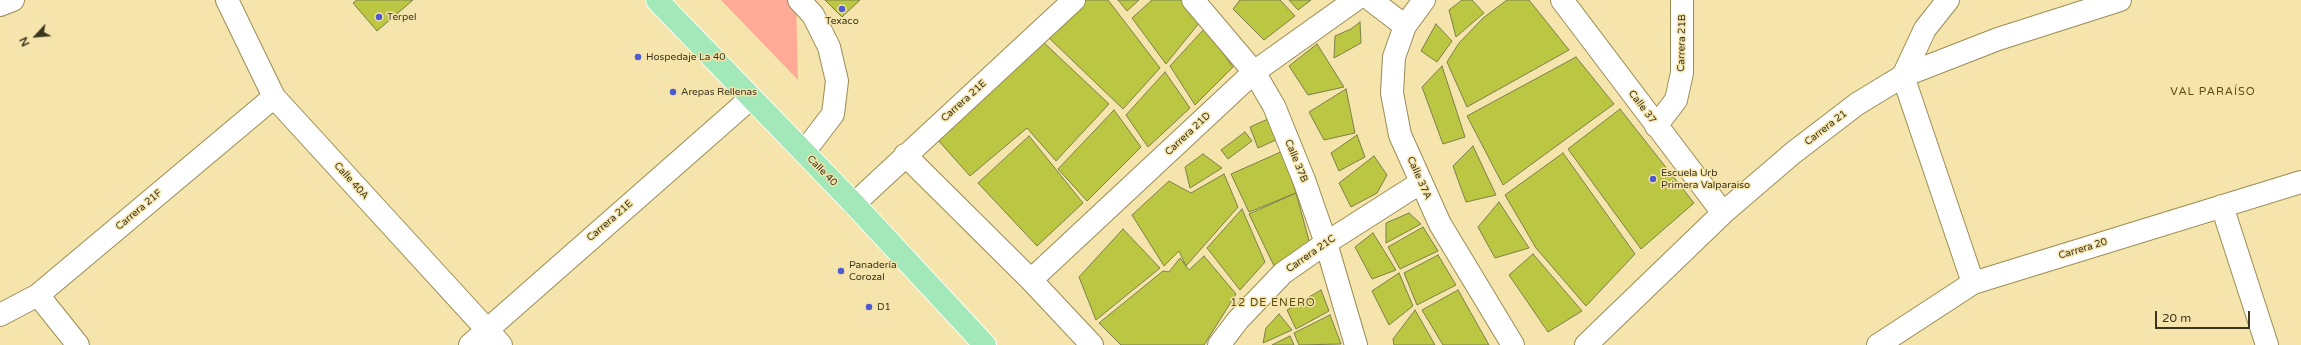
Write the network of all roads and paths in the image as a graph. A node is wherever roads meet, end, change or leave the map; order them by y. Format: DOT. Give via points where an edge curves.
graph roads {
  1 [pos="13,0"];
  2 [pos="227,0"];
  3 [pos="657,0"];
  4 [pos="799,0"];
  5 [pos="1074,0"];
  6 [pos="1193,0"];
  7 [pos="1355,0"];
  8 [pos="1371,0"];
  9 [pos="1424,0"];
  10 [pos="1562,0"];
  11 [pos="1682,0"];
  12 [pos="1948,0"];
  13 [pos="2120,0"];
  14 [pos="0,5"];
  15 [pos="1405,26"];
  16 [pos="1254,72"];
  17 [pos="1903,76"];
  18 [pos="274,97"];
  19 [pos="751,98"];
  20 [pos="1656,126"];
  21 [pos="804,152"];
  22 [pos="905,155"];
  23 [pos="2301,182"];
  24 [pos="1420,183"];
  25 [pos="854,204"];
  26 [pos="2222,206"];
  27 [pos="1723,213"];
  28 [pos="1326,243"];
  29 [pos="1031,280"];
  30 [pos="1973,283"];
  31 [pos="38,295"];
  32 [pos="0,315"];
  33 [pos="486,330"];
  34 [pos="78,345"];
  35 [pos="470,345"];
  36 [pos="501,345"];
  37 [pos="985,345"];
  38 [pos="1092,345"];
  39 [pos="1219,345"];
  40 [pos="1356,345"];
  41 [pos="1513,345"];
  42 [pos="1586,345"];
  43 [pos="1878,345"];
  44 [pos="2267,345"];
  1 -- 14 [label="street"];
  2 -- 18 [label="street, Calle 40A"];
  3 -- 19 [label="highway, Calle 40"];
  4 -- 21 [label="street" via="813,15 829,47 837,81 833,114"];
  5 -- 22 [label="street, Carrera 21E"];
  6 -- 16 [label="street, Calle 37B"];
  7 -- 16 [label="street, Carrera 21D"];
  8 -- 15 [label="street"];
  9 -- 15 [label="street, Calle 37A"];
  10 -- 20 [label="street, Calle 37"];
  11 -- 20 [label="street, Carrera 21B" via="1682,73 1676,100"];
  12 -- 17 [label="street" via="1925,29"];
  13 -- 17 [label="street, Carrera 21" via="1998,38"];
  15 -- 24 [label="street, Calle 37A" via="1394,57 1392,93 1400,135"];
  16 -- 28 [label="street, Calle 37B" via="1274,106"];
  16 -- 29 [label="street, Carrera 21D"];
  17 -- 27 [label="street, Carrera 21" via="1851,108"];
  17 -- 30 [label="street"];
  18 -- 31 [label="street, Carrera 21F"];
  18 -- 33 [label="street, Calle 40A"];
  19 -- 21 [label="highway, Calle 40"];
  19 -- 33 [label="street, Carrera 21E"];
  20 -- 27 [label="street, Calle 37"];
  21 -- 25 [label="highway, Calle 40"];
  22 -- 25 [label="street, Carrera 21E"];
  22 -- 29 [label="street"];
  23 -- 26 [label="street, Carrera 20"];
  24 -- 28 [label="street, Carrera 21C"];
  24 -- 41 [label="street, Calle 37A" via="1440,224"];
  25 -- 37 [label="highway, Calle 40"];
  26 -- 30 [label="street, Carrera 20"];
  26 -- 44 [label="street"];
  27 -- 42 [label="street, Carrera 21"];
  28 -- 39 [label="street, Carrera 21C" via="1283,273 1238,320"];
  28 -- 40 [label="street, Calle 37B"];
  29 -- 38 [label="street"];
  30 -- 43 [label="street, Carrera 20"];
  31 -- 32 [label="street, Carrera 21F"];
  31 -- 34 [label="street"];
  33 -- 35 [label="street, Carrera 21E"];
  33 -- 36 [label="street, Calle 40A"];
}
